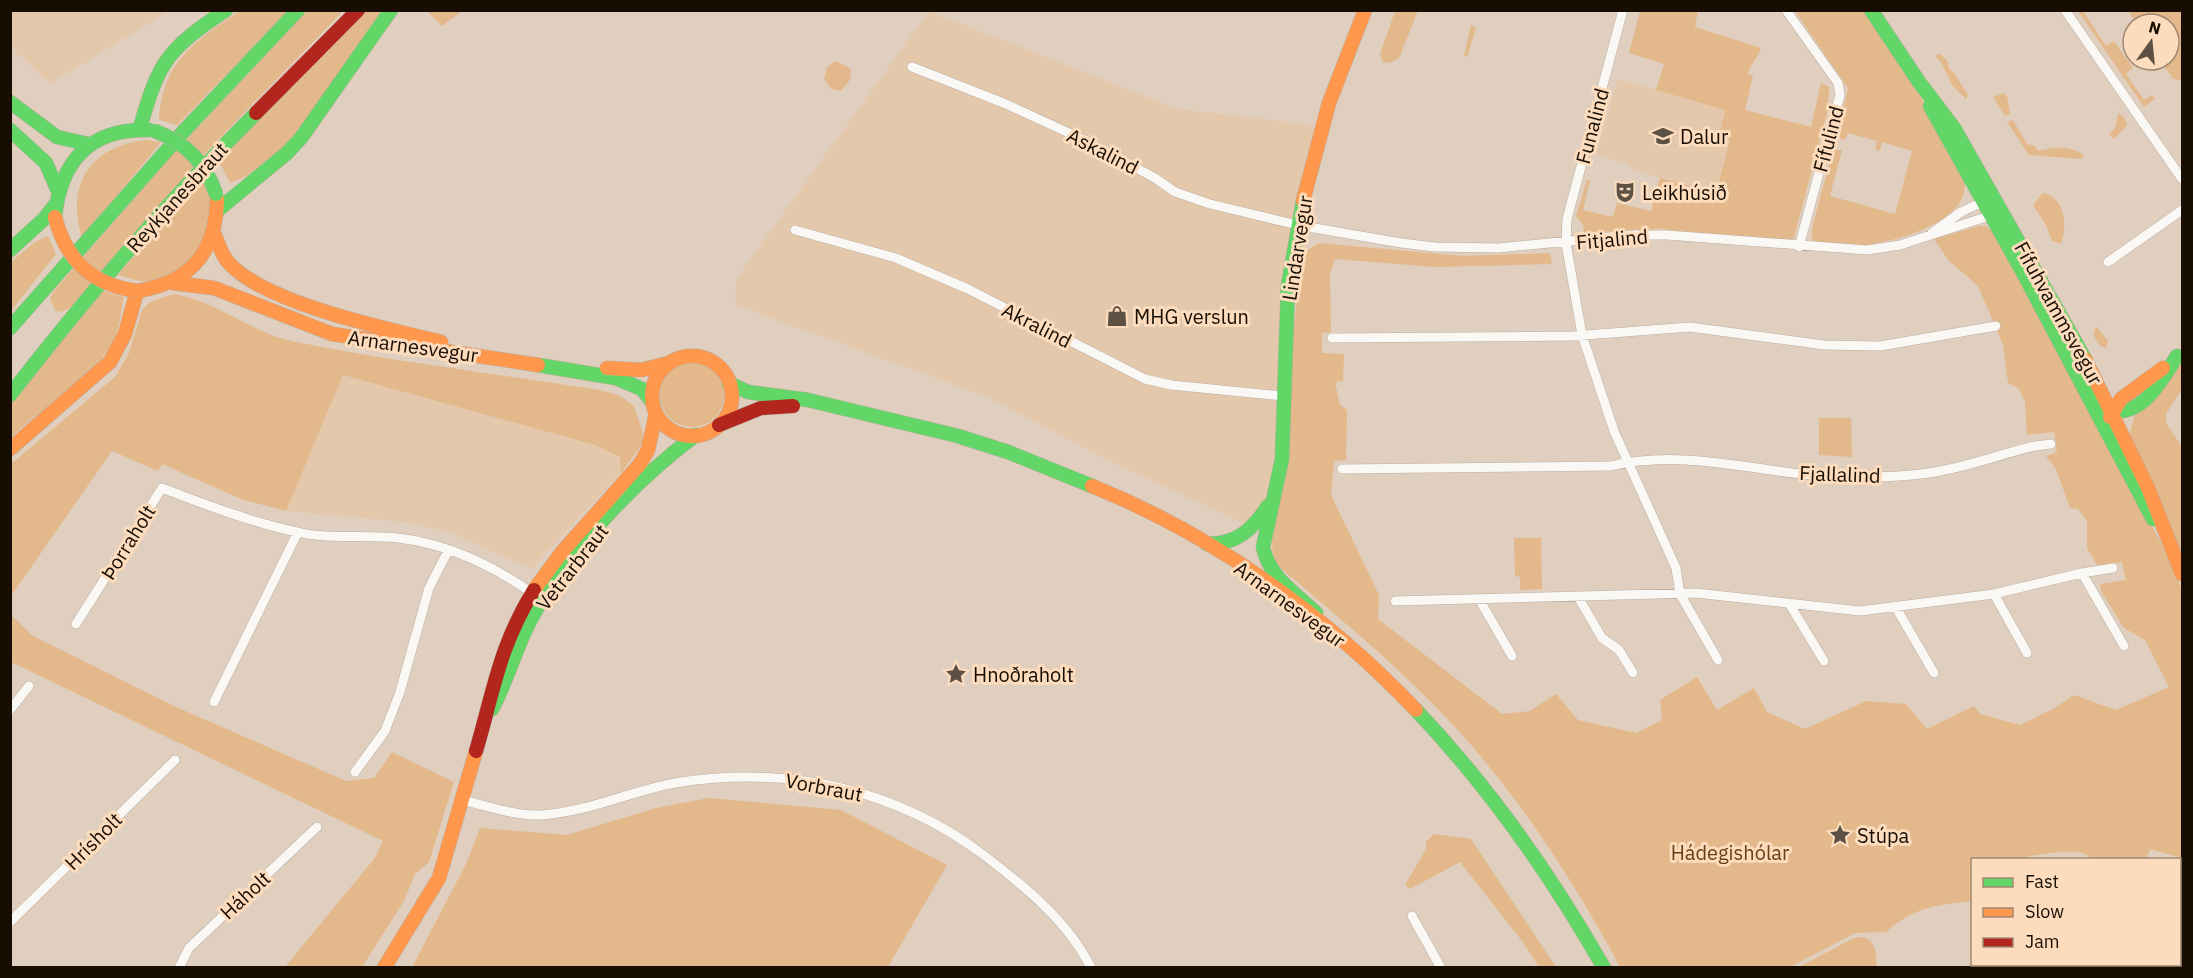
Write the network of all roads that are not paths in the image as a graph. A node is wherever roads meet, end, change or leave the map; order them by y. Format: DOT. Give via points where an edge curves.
graph roads {
  1 [pos="226,10"];
  2 [pos="298,10"];
  3 [pos="358,10"];
  4 [pos="391,10"];
  5 [pos="1365,10"];
  6 [pos="1623,10"];
  7 [pos="1786,10"];
  8 [pos="1871,10"];
  9 [pos="2065,10"];
  10 [pos="912,67"];
  11 [pos="10,102"];
  12 [pos="140,128"];
  13 [pos="10,130"];
  14 [pos="88,144"];
  15 [pos="2182,179"];
  16 [pos="1988,200"];
  17 [pos="56,204"];
  18 [pos="218,210"];
  19 [pos="2182,210"];
  20 [pos="1996,214"];
  21 [pos="1297,225"];
  22 [pos="795,230"];
  23 [pos="214,233"];
  24 [pos="1926,237"];
  25 [pos="1566,243"];
  26 [pos="1798,247"];
  27 [pos="10,250"];
  28 [pos="2108,262"];
  29 [pos="172,283"];
  30 [pos="137,291"];
  31 [pos="1996,326"];
  32 [pos="10,328"];
  33 [pos="1582,335"];
  34 [pos="1332,338"];
  35 [pos="2060,343"];
  36 [pos="2180,353"];
  37 [pos="669,363"];
  38 [pos="729,382"];
  39 [pos="10,395"];
  40 [pos="1283,396"];
  41 [pos="823,405"];
  42 [pos="654,408"];
  43 [pos="2112,412"];
  44 [pos="717,426"];
  45 [pos="696,435"];
  46 [pos="2108,437"];
  47 [pos="2051,444"];
  48 [pos="10,448"];
  49 [pos="1627,462"];
  50 [pos="1342,469"];
  51 [pos="1090,485"];
  52 [pos="1275,494"];
  53 [pos="298,532"];
  54 [pos="1207,544"];
  55 [pos="448,551"];
  56 [pos="2175,556"];
  57 [pos="2113,568"];
  58 [pos="2082,573"];
  59 [pos="2182,574"];
  60 [pos="530,592"];
  61 [pos="1680,594"];
  62 [pos="1994,594"];
  63 [pos="1578,597"];
  64 [pos="1479,599"];
  65 [pos="543,600"];
  66 [pos="1395,601"];
  67 [pos="1790,605"];
  68 [pos="1895,606"];
  69 [pos="76,624"];
  70 [pos="1346,645"];
  71 [pos="2124,646"];
  72 [pos="2027,653"];
  73 [pos="1512,656"];
  74 [pos="1718,660"];
  75 [pos="1824,661"];
  76 [pos="1633,673"];
  77 [pos="1934,673"];
  78 [pos="29,686"];
  79 [pos="214,702"];
  80 [pos="10,710"];
  81 [pos="484,724"];
  82 [pos="175,760"];
  83 [pos="1461,761"];
  84 [pos="355,772"];
  85 [pos="462,800"];
  86 [pos="317,827"];
  87 [pos="1412,916"];
  88 [pos="10,922"];
  89 [pos="178,968"];
  90 [pos="384,968"];
  91 [pos="1091,968"];
  92 [pos="1441,968"];
  93 [pos="1604,968"];
  1 -- 12 [label="main road" via="182,40 165,57 151,87"];
  2 -- 32 [label="main road, Reykjanesbraut" via="183,132"];
  3 -- 39 [label="main road, Reykjanesbraut" via="211,158 93,289"];
  4 -- 18 [label="main road" via="301,138"];
  5 -- 21 [label="main road, Lindarvegur" via="1329,103"];
  6 -- 25 [label="street, Funalind" via="1567,219"];
  7 -- 26 [label="street, Fífulind" via="1838,83 1840,94"];
  8 -- 16 [label="main road, Fífuhvammsvegur" via="1919,82 1947,141"];
  9 -- 15 [label="street"];
  10 -- 21 [label="street, Askalind" via="1082,139 1175,192"];
  11 -- 14 [label="main road" via="57,137"];
  12 -- 14 [label="main road, Arnarnesvegur" via="122,130"];
  12 -- 18 [label="main road, Arnarnesvegur, bridge" via="170,136 195,153 205,166"];
  13 -- 17 [label="main road, Arnarnesvegur" via="50,164 55,175"];
  14 -- 17 [label="main road, Arnarnesvegur" via="73,159"];
  16 -- 20 [label="main road, Fífuhvammsvegur"];
  16 -- 24 [label="street, Fitjalind" via="1961,212"];
  17 -- 27 [label="main road"];
  17 -- 30 [label="main road, Arnarnesvegur, bridge" via="61,240 82,270 113,288"];
  18 -- 23 [label="main road, Arnarnesvegur"];
  19 -- 28 [label="street"];
  20 -- 24 [label="street, Fitjalind"];
  20 -- 35 [label="main road, Fífuhvammsvegur"];
  20 -- 43 [label="main road, Fífuhvammsvegur"];
  21 -- 25 [label="street, Fitjalind" via="1435,247"];
  21 -- 40 [label="main road, Lindarvegur" via="1288,286"];
  22 -- 40 [label="street, Akralind" via="871,250 947,280 1145,379"];
  23 -- 29 [label="main road, Arnarnesvegur" via="199,262"];
  23 -- 37 [label="main road, Arnarnesvegur" via="226,260 245,277 335,316 510,355 626,370"];
  24 -- 26 [label="street, Fitjalind" via="1884,249"];
  25 -- 26 [label="street, Fitjalind" via="1667,235"];
  25 -- 33 [label="street"];
  29 -- 30 [label="main road, Arnarnesvegur"];
  29 -- 42 [label="main road, Arnarnesvegur" via="189,282 220,289 329,333 616,378 642,389"];
  30 -- 48 [label="main road" via="124,334 110,362"];
  31 -- 33 [label="street" via="1880,346 1824,345 1690,327"];
  33 -- 34 [label="street"];
  33 -- 49 [label="street"];
  35 -- 43 [label="main road" via="2073,358 2095,399"];
  35 -- 46 [label="main road, Fífuhvammsvegur"];
  36 -- 43 [label="main road" via="2121,399"];
  37 -- 38 [label="main road" via="682,357 703,357 721,369"];
  37 -- 42 [label="main road" via="655,381"];
  38 -- 41 [label="main road, Arnarnesvegur" via="750,394 806,399"];
  38 -- 44 [label="main road" via="730,406"];
  40 -- 52 [label="main road, Lindarvegur" via="1282,459"];
  41 -- 44 [label="main road, Arnarnesvegur" via="761,408"];
  41 -- 51 [label="main road, Arnarnesvegur" via="927,426"];
  42 -- 45 [label="main road" via="664,424 675,432"];
  42 -- 60 [label="main road, Vetrarbraut" via="648,450 640,464 570,540"];
  43 -- 46 [label="main road"];
  43 -- 56 [label="main road, Fífuhvammsvegur"];
  44 -- 45 [label="main road"];
  45 -- 65 [label="main road, Vetrarbraut" via="637,487"];
  46 -- 56 [label="main road, Fífuhvammsvegur"];
  47 -- 49 [label="street, Fjallalind" via="1930,472 1867,477 1670,458"];
  49 -- 50 [label="street, Fjallalind" via="1611,466"];
  49 -- 61 [label="street" via="1676,568"];
  51 -- 54 [label="main road, Arnarnesvegur" via="1146,508"];
  51 -- 83 [label="main road, Arnarnesvegur" via="1198,549 1286,608 1342,652"];
  52 -- 54 [label="main road, Lindarvegur" via="1249,532 1224,544"];
  52 -- 70 [label="main road, Lindarvegur" via="1263,555 1268,565"];
  53 -- 55 [label="street, Þorraholt" via="397,538"];
  53 -- 69 [label="street, Þorraholt" via="162,489"];
  53 -- 79 [label="street"];
  54 -- 70 [label="main road, Arnarnesvegur"];
  55 -- 60 [label="street, Þorraholt" via="509,576"];
  55 -- 84 [label="street" via="429,588 385,731"];
  56 -- 59 [label="main road, Fífuhvammsvegur"];
  57 -- 58 [label="street"];
  58 -- 62 [label="street"];
  58 -- 71 [label="street"];
  60 -- 65 [label="street, Þorraholt"];
  60 -- 81 [label="main road, Vetrarbraut" via="502,652"];
  61 -- 63 [label="street"];
  61 -- 67 [label="street" via="1717,594"];
  61 -- 74 [label="street"];
  62 -- 68 [label="street"];
  62 -- 72 [label="street"];
  63 -- 64 [label="street"];
  63 -- 76 [label="street" via="1602,638 1619,650"];
  64 -- 66 [label="street"];
  64 -- 73 [label="street"];
  65 -- 81 [label="main road, Vetrarbraut"];
  67 -- 68 [label="street" via="1860,611"];
  67 -- 75 [label="street"];
  68 -- 77 [label="street"];
  70 -- 83 [label="main road, Arnarnesvegur" via="1405,697"];
  78 -- 80 [label="street"];
  81 -- 85 [label="main road, Vetrarbraut"];
  82 -- 88 [label="street, Hrísholt"];
  83 -- 93 [label="main road, Arnarnesvegur" via="1490,792 1549,874"];
  85 -- 90 [label="main road, Vetrarbraut" via="439,878"];
  85 -- 91 [label="street, Vorbraut" via="514,813 542,815 675,783 766,777 832,785 878,798 953,832 1018,882 1060,923"];
  86 -- 89 [label="street, Háholt" via="189,948"];
  87 -- 92 [label="street"];
}
